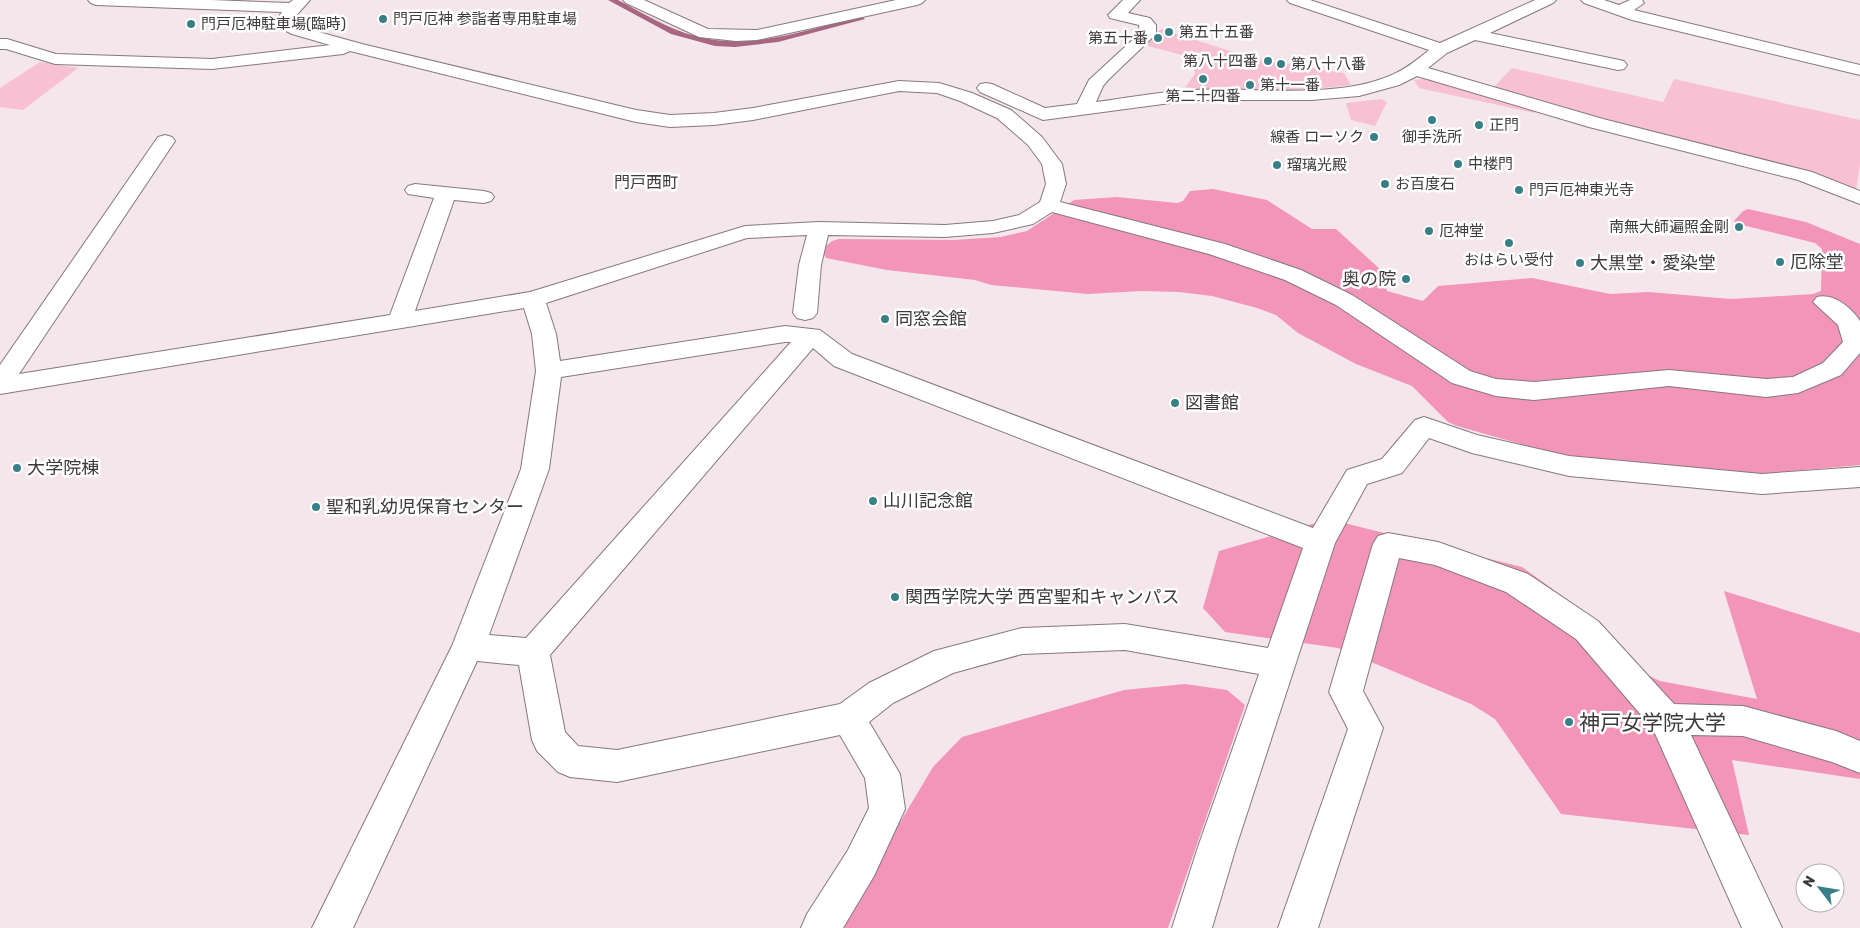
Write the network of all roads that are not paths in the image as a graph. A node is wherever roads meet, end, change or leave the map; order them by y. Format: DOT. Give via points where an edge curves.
graph roads {
  1 [pos="96,0"];
  2 [pos="632,0"];
  3 [pos="674,0"];
  4 [pos="917,0"];
  5 [pos="1132,0"];
  6 [pos="1295,0"];
  7 [pos="1548,0"];
  8 [pos="1589,0"];
  9 [pos="1641,0"];
  10 [pos="297,2"];
  11 [pos="647,7"];
  12 [pos="1620,11"];
  13 [pos="1472,34"];
  14 [pos="0,44"];
  15 [pos="357,48"];
  16 [pos="1442,49"];
  17 [pos="1618,66"];
  18 [pos="1415,70"];
  19 [pos="1860,70"];
  20 [pos="899,86"];
  21 [pos="1084,108"];
  22 [pos="165,141"];
  23 [pos="415,190"];
  24 [pos="446,193"];
  25 [pos="484,196"];
  26 [pos="1860,198"];
  27 [pos="1049,205"];
  28 [pos="818,228"];
  29 [pos="533,299"];
  30 [pos="1825,302"];
  31 [pos="400,321"];
  32 [pos="808,324"];
  33 [pos="549,371"];
  34 [pos="0,385"];
  35 [pos="1860,477"];
  36 [pos="1320,542"];
  37 [pos="468,647"];
  38 [pos="533,652"];
  39 [pos="1279,664"];
  40 [pos="848,718"];
  41 [pos="1666,719"];
  42 [pos="1860,758"];
  43 [pos="332,928"];
  44 [pos="821,928"];
  45 [pos="1192,928"];
  46 [pos="1298,928"];
  47 [pos="1762,928"];
  1 -- 10 [label="street"];
  2 -- 11 [label="street"];
  3 -- 11 [label="street"];
  4 -- 11 [label="street" via="757,35 736,36 705,34"];
  5 -- 21 [label="street" via="1116,15 1148,24 1148,34 1095,84"];
  6 -- 16 [label="street"];
  7 -- 13 [label="street"];
  8 -- 12 [label="street"];
  9 -- 12 [label="street"];
  10 -- 15 [label="street" via="286,18 288,26"];
  12 -- 19 [label="street"];
  13 -- 16 [label="street"];
  13 -- 17 [label="street"];
  14 -- 15 [label="street" via="56,59 212,64"];
  15 -- 20 [label="street" via="636,116 670,121 754,114"];
  16 -- 18 [label="street"];
  18 -- 21 [label="street" via="1393,81 1359,91 1312,95 1193,95"];
  18 -- 26 [label="street" via="1596,123 1805,176"];
  20 -- 21 [label="street" via="958,80 988,89 1043,114"];
  20 -- 27 [label="street" via="939,88 1004,114 1035,141 1052,164 1056,184"];
  22 -- 34 [label="street"];
  23 -- 24 [label="street"];
  24 -- 25 [label="street"];
  24 -- 31 [label="street"];
  27 -- 28 [label="street" via="1026,220 993,227 945,231"];
  27 -- 30 [label="street" via="1217,249 1293,275 1344,300 1461,376 1496,387 1534,391 1669,378 1766,388 1798,385 1832,369 1855,343 1849,322"];
  28 -- 29 [label="street" via="745,232"];
  28 -- 32 [label="street" via="810,266"];
  29 -- 31 [label="street"];
  29 -- 33 [label="street" via="544,334"];
  31 -- 34 [label="street"];
  32 -- 33 [label="street" via="785,334"];
  32 -- 36 [label="street" via="843,360"];
  32 -- 38 [label="street"];
  33 -- 37 [label="street" via="535,469"];
  35 -- 36 [label="street" via="1762,484 1569,466 1472,443 1424,426 1392,466 1357,477"];
  36 -- 39 [label="street"];
  37 -- 38 [label="street"];
  37 -- 43 [label="street"];
  38 -- 40 [label="street" via="549,740 570,761 617,766"];
  39 -- 40 [label="street" via="1125,638 1022,640 946,661 881,693"];
  39 -- 45 [label="street"];
  40 -- 44 [label="street" via="882,774 887,809 861,863"];
  41 -- 42 [label="street" via="1743,721 1836,747"];
  41 -- 46 [label="street" via="1587,630 1517,583 1438,554 1388,544 1346,692 1366,728"];
  41 -- 47 [label="street"];
}
